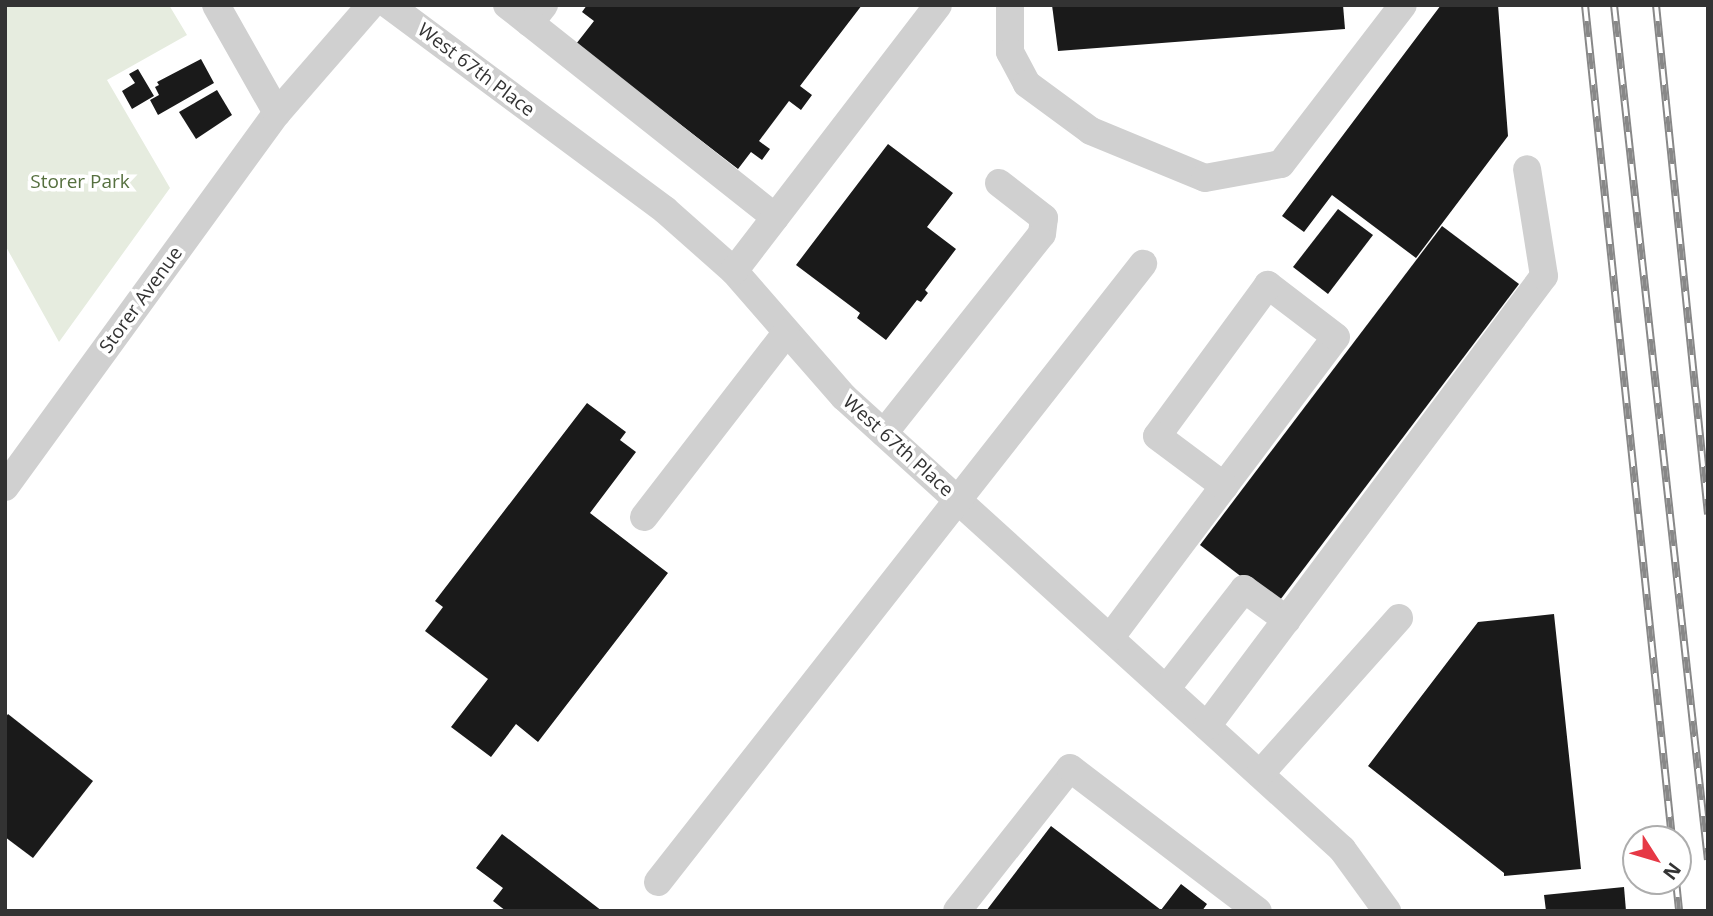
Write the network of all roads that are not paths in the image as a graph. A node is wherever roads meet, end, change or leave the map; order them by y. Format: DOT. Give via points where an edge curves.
graph roads {
  1 [pos="216,5"];
  2 [pos="371,5"];
  3 [pos="389,5"];
  4 [pos="507,5"];
  5 [pos="938,5"];
  6 [pos="1010,5"];
  7 [pos="1403,5"];
  8 [pos="537,14"];
  9 [pos="277,113"];
  10 [pos="1527,169"];
  11 [pos="999,183"];
  12 [pos="775,217"];
  13 [pos="1143,264"];
  14 [pos="734,271"];
  15 [pos="786,333"];
  16 [pos="884,433"];
  17 [pos="1224,486"];
  18 [pos="5,487"];
  19 [pos="958,500"];
  20 [pos="644,517"];
  21 [pos="1399,618"];
  22 [pos="1287,620"];
  23 [pos="1110,638"];
  24 [pos="1166,689"];
  25 [pos="1207,726"];
  26 [pos="1260,774"];
  27 [pos="658,882"];
  28 [pos="957,911"];
  29 [pos="1258,911"];
  30 [pos="1387,911"];
  1 -- 9 [label="street"];
  2 -- 9 [label="street"];
  3 -- 14 [label="street, West 67th Place" via="665,210"];
  4 -- 8 [label="street"];
  5 -- 12 [label="street"];
  6 -- 7 [label="street" via="1010,52 1027,84 1091,131 1205,178 1281,164"];
  8 -- 12 [label="street"];
  9 -- 18 [label="street, Storer Avenue"];
  10 -- 22 [label="street" via="1544,276"];
  11 -- 16 [label="street" via="1044,218 1042,234"];
  12 -- 14 [label="street"];
  13 -- 19 [label="street"];
  14 -- 15 [label="street, West 67th Place"];
  15 -- 16 [label="street, West 67th Place"];
  15 -- 20 [label="street"];
  16 -- 19 [label="street, West 67th Place"];
  17 -- 17 [label="street" via="1336,337 1268,285 1157,436"];
  17 -- 23 [label="street"];
  19 -- 23 [label="street, West 67th Place"];
  19 -- 27 [label="street"];
  21 -- 26 [label="street"];
  22 -- 24 [label="street" via="1244,589"];
  22 -- 25 [label="street"];
  23 -- 24 [label="street, West 67th Place"];
  24 -- 25 [label="street, West 67th Place"];
  25 -- 26 [label="street, West 67th Place"];
  26 -- 30 [label="street, West 67th Place" via="1342,849"];
  28 -- 29 [label="street" via="1070,768"];
}
